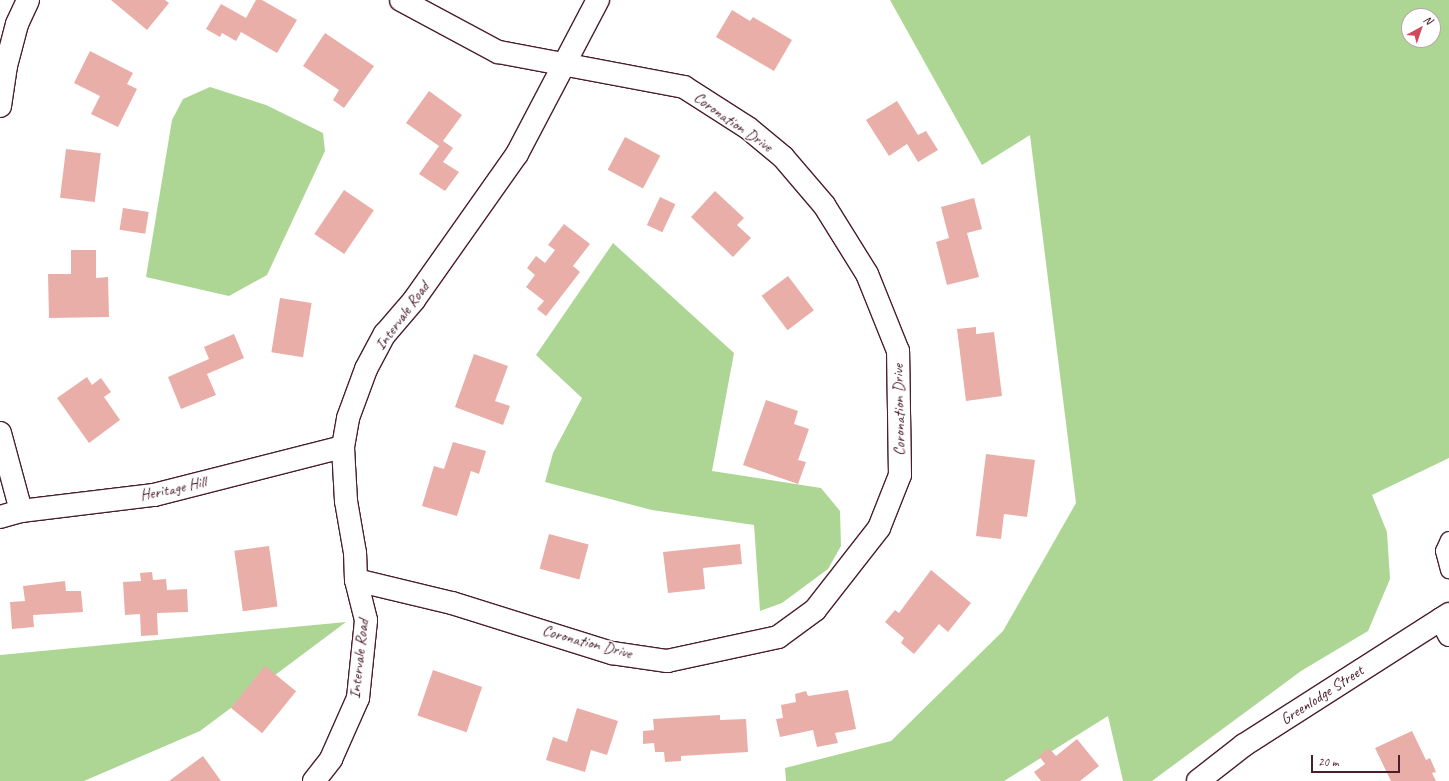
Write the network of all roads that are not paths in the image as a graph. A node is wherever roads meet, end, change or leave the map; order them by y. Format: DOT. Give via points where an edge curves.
graph roads {
  1 [pos="28,0"];
  2 [pos="401,0"];
  3 [pos="598,0"];
  4 [pos="564,64"];
  5 [pos="0,106"];
  6 [pos="0,433"];
  7 [pos="343,447"];
  8 [pos="21,511"];
  9 [pos="0,517"];
  10 [pos="1449,540"];
  11 [pos="1449,570"];
  12 [pos="356,580"];
  13 [pos="1446,623"];
  14 [pos="314,781"];
  15 [pos="1198,781"];
  1 -- 5 [label="street" via="17,24 6,66"];
  2 -- 4 [label="street, Coronation Drive" via="498,52"];
  3 -- 4 [label="street, Intervale Road"];
  4 -- 7 [label="street, Intervale Road" via="517,154 414,300 386,334 366,369 348,418"];
  4 -- 12 [label="street, Coronation Drive" via="684,87 748,128 783,157 824,205 868,274 898,351 900,475 879,528 815,610 778,637 667,661 612,653 452,603"];
  6 -- 8 [label="street"];
  7 -- 8 [label="street, Heritage Hill" via="154,495"];
  7 -- 12 [label="street, Intervale Road" via="346,501 355,553"];
  8 -- 9 [label="street, Heritage Hill"];
  10 -- 11 [label="lane" via="1444,551"];
  12 -- 14 [label="street, Intervale Road" via="366,620 358,698 331,759"];
  13 -- 15 [label="street, Greenlodge Street" via="1244,745"];
}
